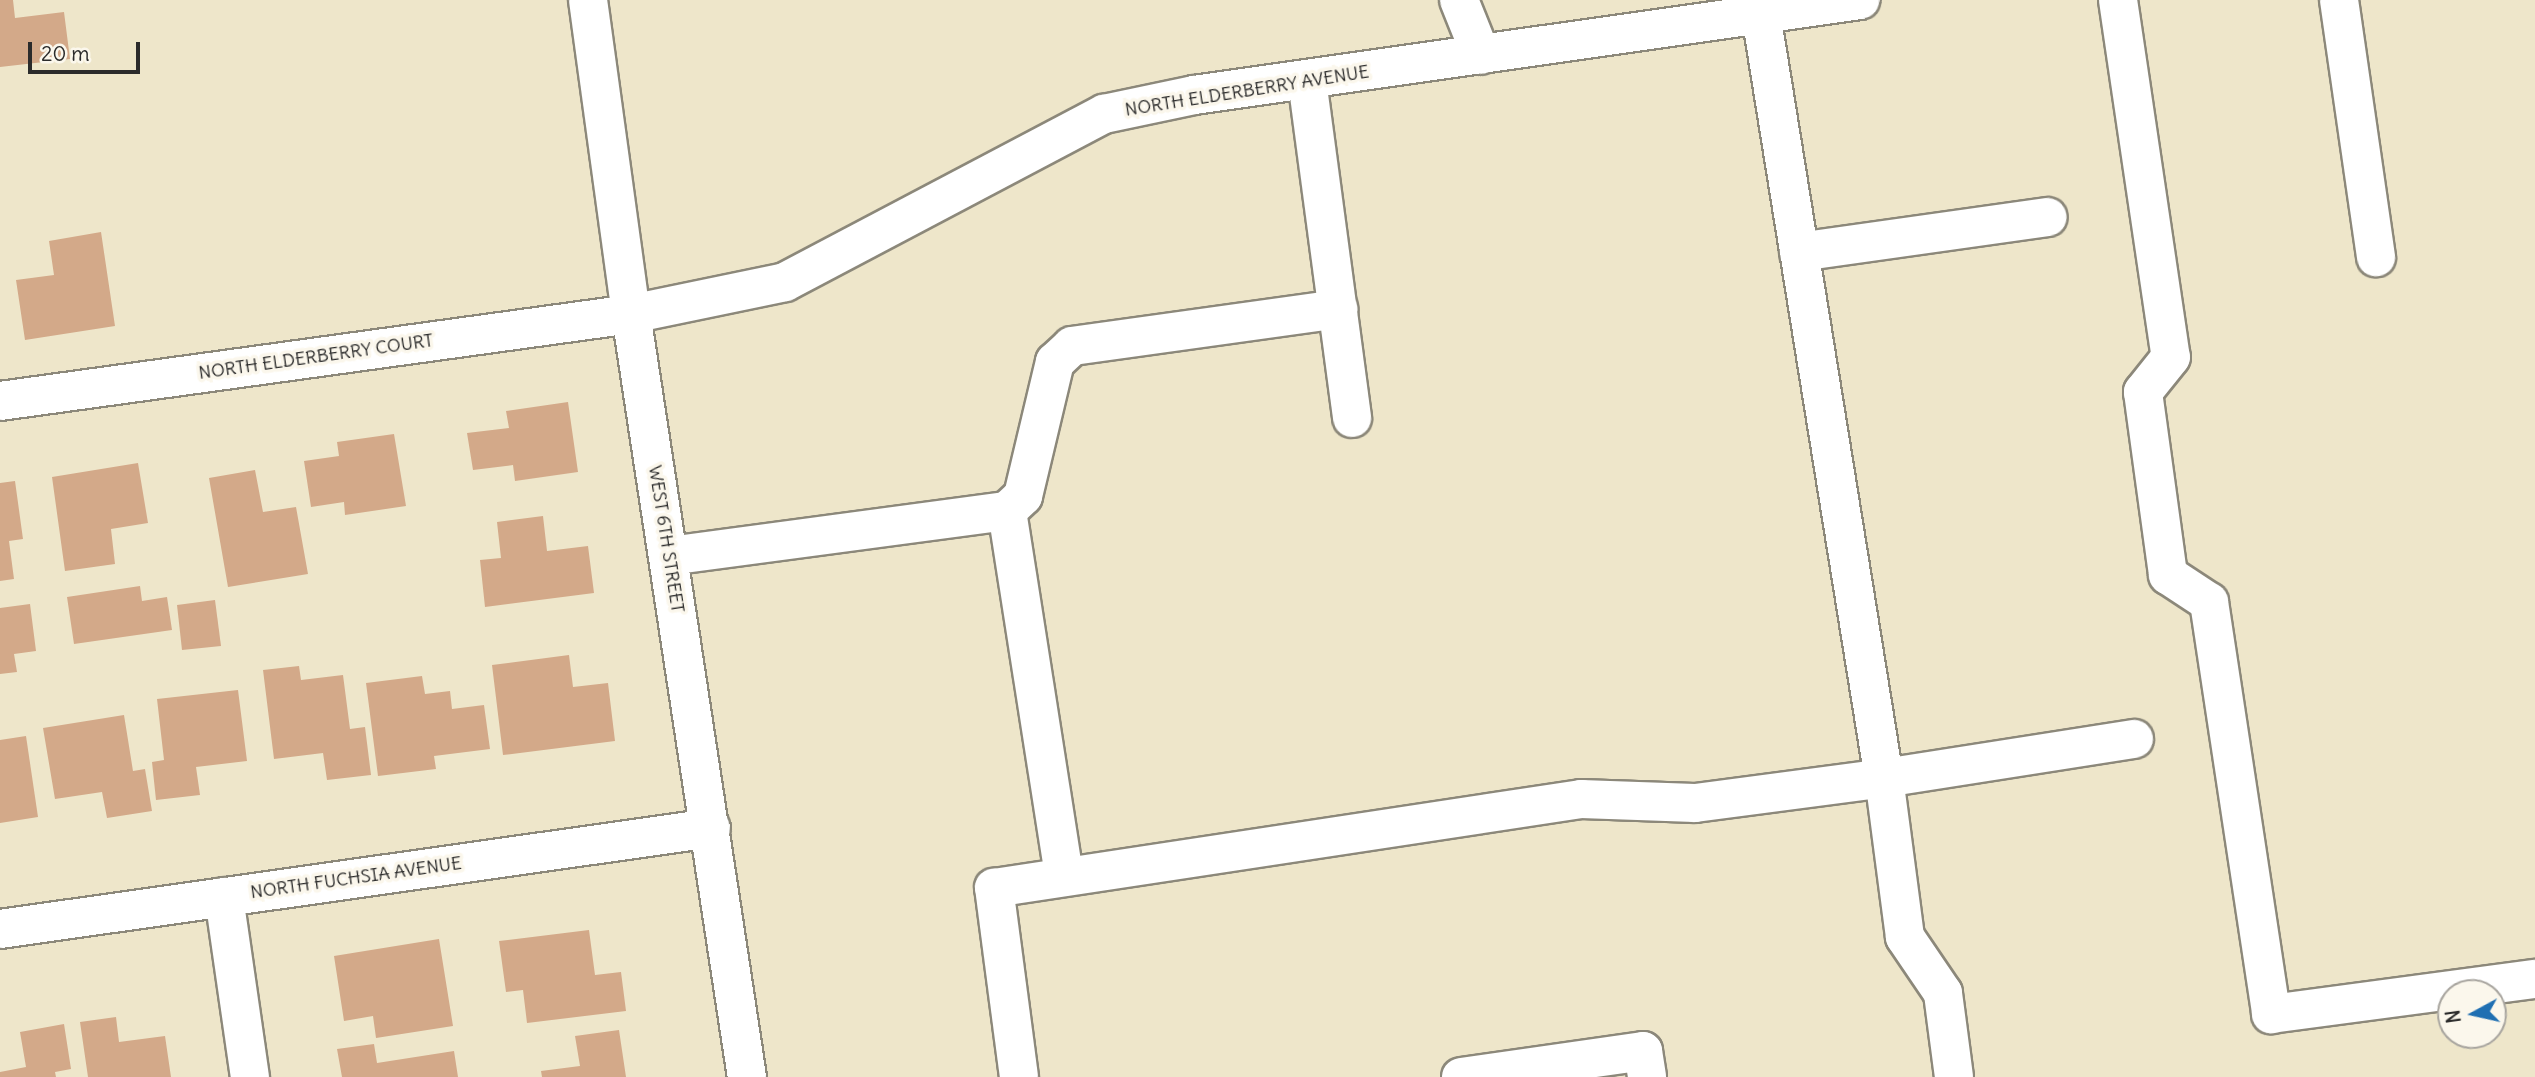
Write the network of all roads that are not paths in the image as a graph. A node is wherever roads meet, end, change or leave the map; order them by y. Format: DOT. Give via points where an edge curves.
graph roads {
  1 [pos="588,0"];
  2 [pos="1459,0"];
  3 [pos="1860,0"];
  4 [pos="2118,0"];
  5 [pos="2339,0"];
  6 [pos="1761,14"];
  7 [pos="1481,55"];
  8 [pos="1307,79"];
  9 [pos="2048,217"];
  10 [pos="1799,252"];
  11 [pos="2376,257"];
  12 [pos="1338,309"];
  13 [pos="631,314"];
  14 [pos="0,401"];
  15 [pos="1352,418"];
  16 [pos="1007,510"];
  17 [pos="669,556"];
  18 [pos="2134,739"];
  19 [pos="1884,778"];
  20 [pos="711,828"];
  21 [pos="1064,877"];
  22 [pos="224,897"];
  23 [pos="0,929"];
  24 [pos="2535,979"];
  25 [pos="1645,1064"];
  26 [pos="250,1077"];
  27 [pos="747,1077"];
  28 [pos="1019,1077"];
  29 [pos="1461,1077"];
  30 [pos="1954,1077"];
  1 -- 13 [label="street, WEST 6TH STREET"];
  2 -- 7 [label="street"];
  3 -- 6 [label="street, NORTH ELDERBERRY AVENUE"];
  4 -- 24 [label="street" via="2171,357 2143,392 2168,575 2209,602 2271,1014"];
  5 -- 11 [label="street"];
  6 -- 7 [label="street, NORTH ELDERBERRY AVENUE"];
  6 -- 10 [label="street"];
  7 -- 8 [label="street, NORTH ELDERBERRY AVENUE"];
  8 -- 12 [label="street"];
  8 -- 13 [label="street, NORTH ELDERBERRY AVENUE" via="1104,114 785,282"];
  9 -- 10 [label="street"];
  10 -- 19 [label="street"];
  12 -- 15 [label="street"];
  12 -- 16 [label="street" via="1072,346 1055,362 1023,496"];
  13 -- 14 [label="street, NORTH ELDERBERRY COURT"];
  13 -- 17 [label="street, WEST 6TH STREET"];
  16 -- 17 [label="street"];
  16 -- 21 [label="street"];
  17 -- 20 [label="street, WEST 6TH STREET"];
  18 -- 19 [label="street"];
  19 -- 21 [label="street" via="1695,803 1581,799"];
  19 -- 30 [label="street" via="1905,937 1943,993"];
  20 -- 22 [label="street, NORTH FUCHSIA AVENUE"];
  20 -- 27 [label="street, WEST 6TH STREET"];
  21 -- 28 [label="street" via="994,888"];
  22 -- 23 [label="street, NORTH FUCHSIA AVENUE"];
  22 -- 26 [label="street"];
  25 -- 29 [label="street"];
}
